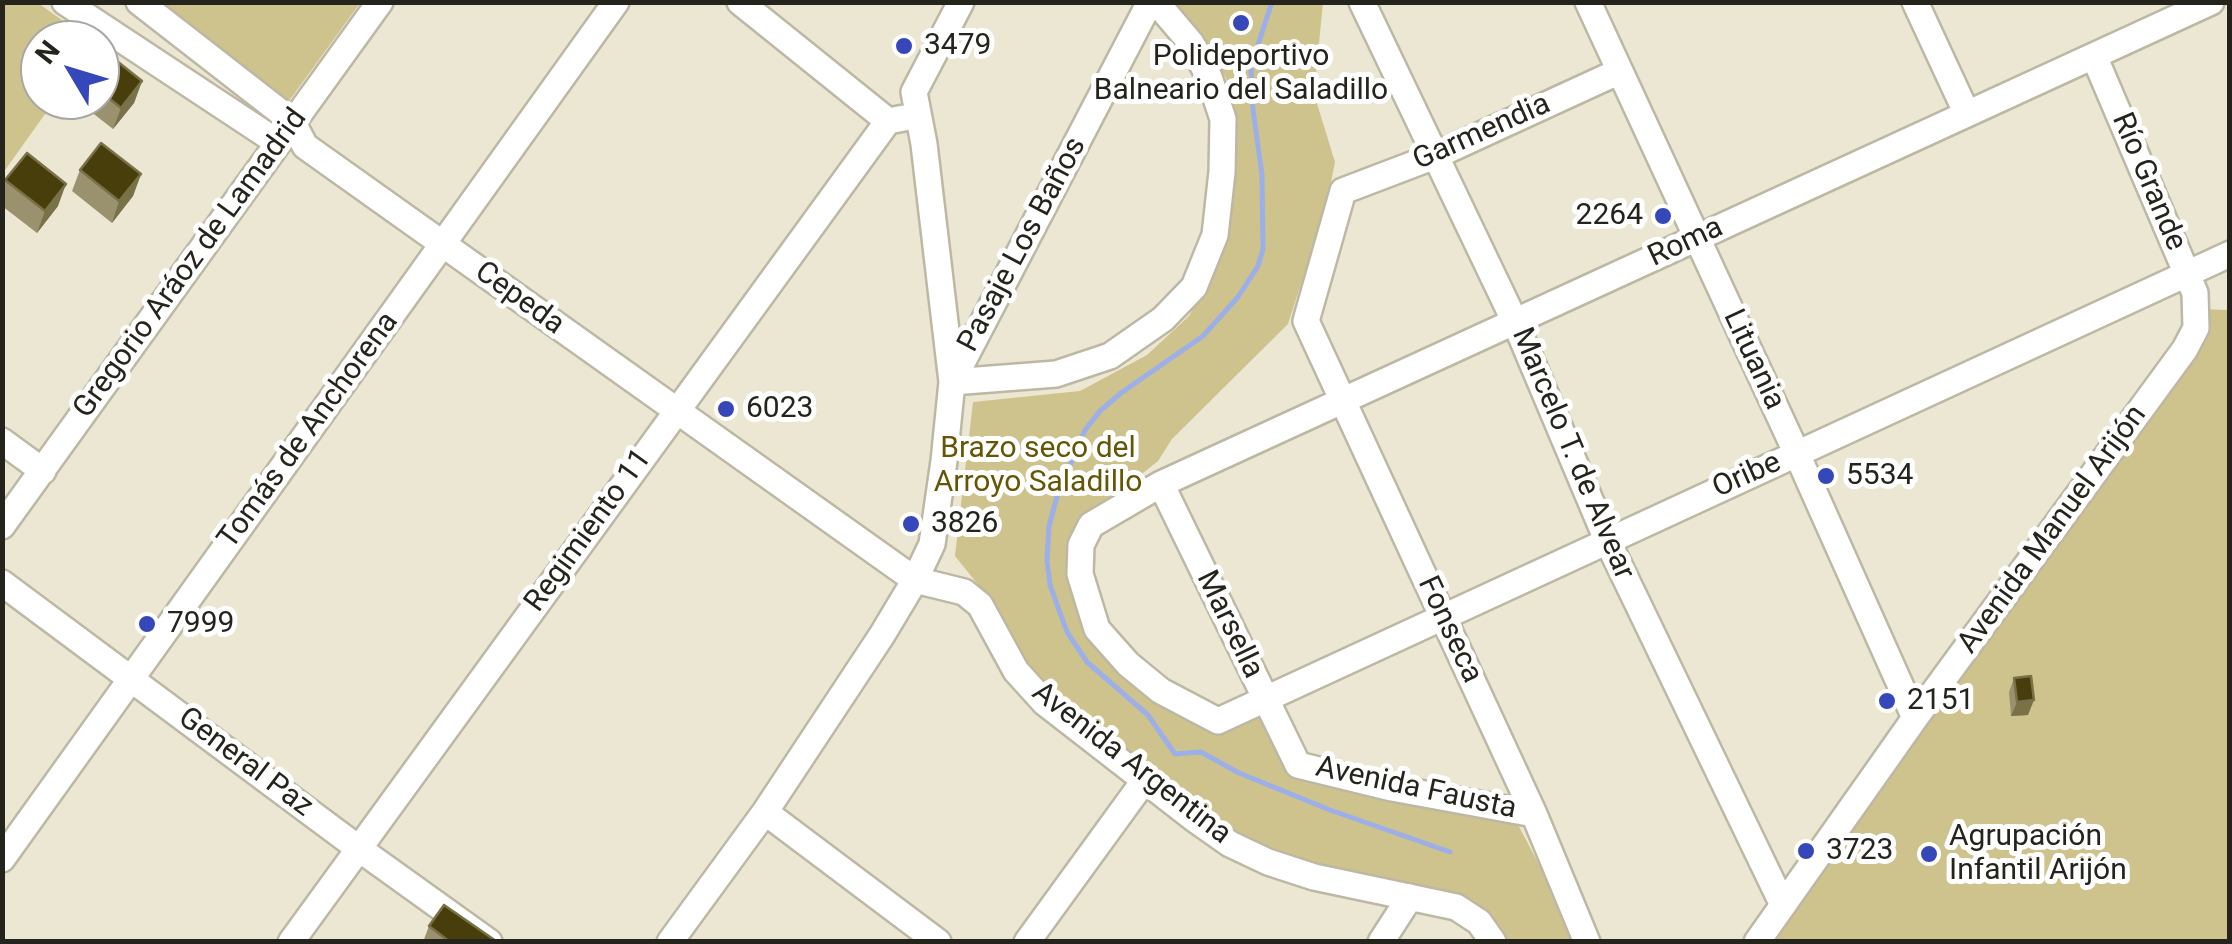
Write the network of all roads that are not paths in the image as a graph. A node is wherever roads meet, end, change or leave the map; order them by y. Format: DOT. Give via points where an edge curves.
graph roads {
  1 [pos="64,2"];
  2 [pos="139,2"];
  3 [pos="380,2"];
  4 [pos="616,2"];
  5 [pos="740,2"];
  6 [pos="961,2"];
  7 [pos="1153,2"];
  8 [pos="1362,2"];
  9 [pos="1588,2"];
  10 [pos="1915,2"];
  11 [pos="2212,2"];
  12 [pos="2094,56"];
  13 [pos="1620,71"];
  14 [pos="1968,114"];
  15 [pos="919,116"];
  16 [pos="888,120"];
  17 [pos="285,132"];
  18 [pos="1435,156"];
  19 [pos="1697,238"];
  20 [pos="443,244"];
  21 [pos="2230,254"];
  22 [pos="2187,274"];
  23 [pos="2197,310"];
  24 [pos="1306,320"];
  25 [pos="1515,322"];
  26 [pos="952,382"];
  27 [pos="1343,400"];
  28 [pos="676,411"];
  29 [pos="2,441"];
  30 [pos="1797,454"];
  31 [pos="43,471"];
  32 [pos="1161,484"];
  33 [pos="2,526"];
  34 [pos="1607,540"];
  35 [pos="915,580"];
  36 [pos="2,583"];
  37 [pos="1444,618"];
  38 [pos="132,678"];
  39 [pos="1266,700"];
  40 [pos="1915,718"];
  41 [pos="1298,765"];
  42 [pos="1144,780"];
  43 [pos="765,812"];
  44 [pos="1534,814"];
  45 [pos="358,848"];
  46 [pos="2,860"];
  47 [pos="1410,897"];
  48 [pos="1783,905"];
  49 [pos="290,942"];
  50 [pos="490,942"];
  51 [pos="670,942"];
  52 [pos="938,942"];
  53 [pos="1027,942"];
  54 [pos="1381,942"];
  55 [pos="1493,942"];
  56 [pos="1587,942"];
  57 [pos="1757,942"];
  1 -- 17 [label="street, Cepeda"];
  2 -- 17 [label="street, Cepeda"];
  3 -- 17 [label="street, Gregorio Aráoz de Lamadrid"];
  4 -- 20 [label="street, Tomás de Anchorena"];
  5 -- 16 [label="street"];
  6 -- 15 [label="street" via="914,92"];
  7 -- 26 [label="street, Pasaje Los Baños"];
  7 -- 26 [label="street" via="1190,43 1222,119 1215,234 1194,287 1164,319 1110,356 1056,374"];
  8 -- 18 [label="street, Marcelo T. de Alvear"];
  9 -- 13 [label="street, Lituania"];
  10 -- 14 [label="street"];
  11 -- 12 [label="street, Roma"];
  12 -- 14 [label="street, Roma"];
  12 -- 22 [label="street, Río Grande"];
  13 -- 18 [label="street, Garmendia"];
  13 -- 19 [label="street, Lituania"];
  14 -- 19 [label="street, Roma"];
  15 -- 16 [label="street"];
  15 -- 26 [label="street"];
  16 -- 28 [label="street, Regimiento 11"];
  17 -- 20 [label="street, Cepeda"];
  17 -- 31 [label="street, Gregorio Aráoz de Lamadrid"];
  18 -- 24 [label="street, Garmendia" via="1342,192"];
  18 -- 25 [label="street, Marcelo T. de Alvear"];
  19 -- 25 [label="street, Roma"];
  19 -- 30 [label="street, Lituania"];
  20 -- 28 [label="street, Cepeda"];
  20 -- 38 [label="street, Tomás de Anchorena"];
  21 -- 22 [label="street, Oribe"];
  22 -- 23 [label="street, Río Grande"];
  22 -- 30 [label="street, Oribe"];
  23 -- 40 [label="street, Avenida Manuel Arijón" via="2186,349"];
  24 -- 27 [label="street, Fonseca"];
  25 -- 27 [label="street, Roma"];
  25 -- 34 [label="street, Marcelo T. de Alvear"];
  26 -- 35 [label="street" via="932,544"];
  27 -- 32 [label="street, Roma"];
  27 -- 37 [label="street, Fonseca"];
  28 -- 35 [label="street, Cepeda"];
  28 -- 45 [label="street, Regimiento 11"];
  29 -- 31 [label="street"];
  30 -- 34 [label="street, Oribe"];
  30 -- 40 [label="street, Lituania"];
  31 -- 33 [label="street, Gregorio Aráoz de Lamadrid"];
  32 -- 39 [label="street, Marsella"];
  32 -- 39 [label="street" via="1091,525 1081,546 1080,574 1097,629 1160,691 1218,721"];
  34 -- 37 [label="street, Oribe"];
  34 -- 48 [label="street, Marcelo T. de Alvear"];
  35 -- 42 [label="street, Avenida Argentina" via="964,592 1044,702"];
  35 -- 43 [label="street"];
  36 -- 38 [label="street, General Paz"];
  37 -- 39 [label="street, Oribe"];
  37 -- 44 [label="street, Fonseca"];
  38 -- 45 [label="street, General Paz"];
  38 -- 46 [label="street, Tomás de Anchorena"];
  39 -- 41 [label="street, Marsella"];
  40 -- 48 [label="street, Avenida Manuel Arijón"];
  41 -- 44 [label="street, Avenida Fausta"];
  42 -- 47 [label="street, Avenida Argentina" via="1230,844 1268,862"];
  42 -- 53 [label="street"];
  43 -- 51 [label="street"];
  43 -- 52 [label="street"];
  44 -- 56 [label="street, Fonseca"];
  45 -- 49 [label="street, Regimiento 11"];
  45 -- 50 [label="street, General Paz"];
  47 -- 54 [label="street"];
  47 -- 55 [label="street, Avenida Argentina" via="1456,906"];
  48 -- 57 [label="street, Avenida Manuel Arijón"];
}
